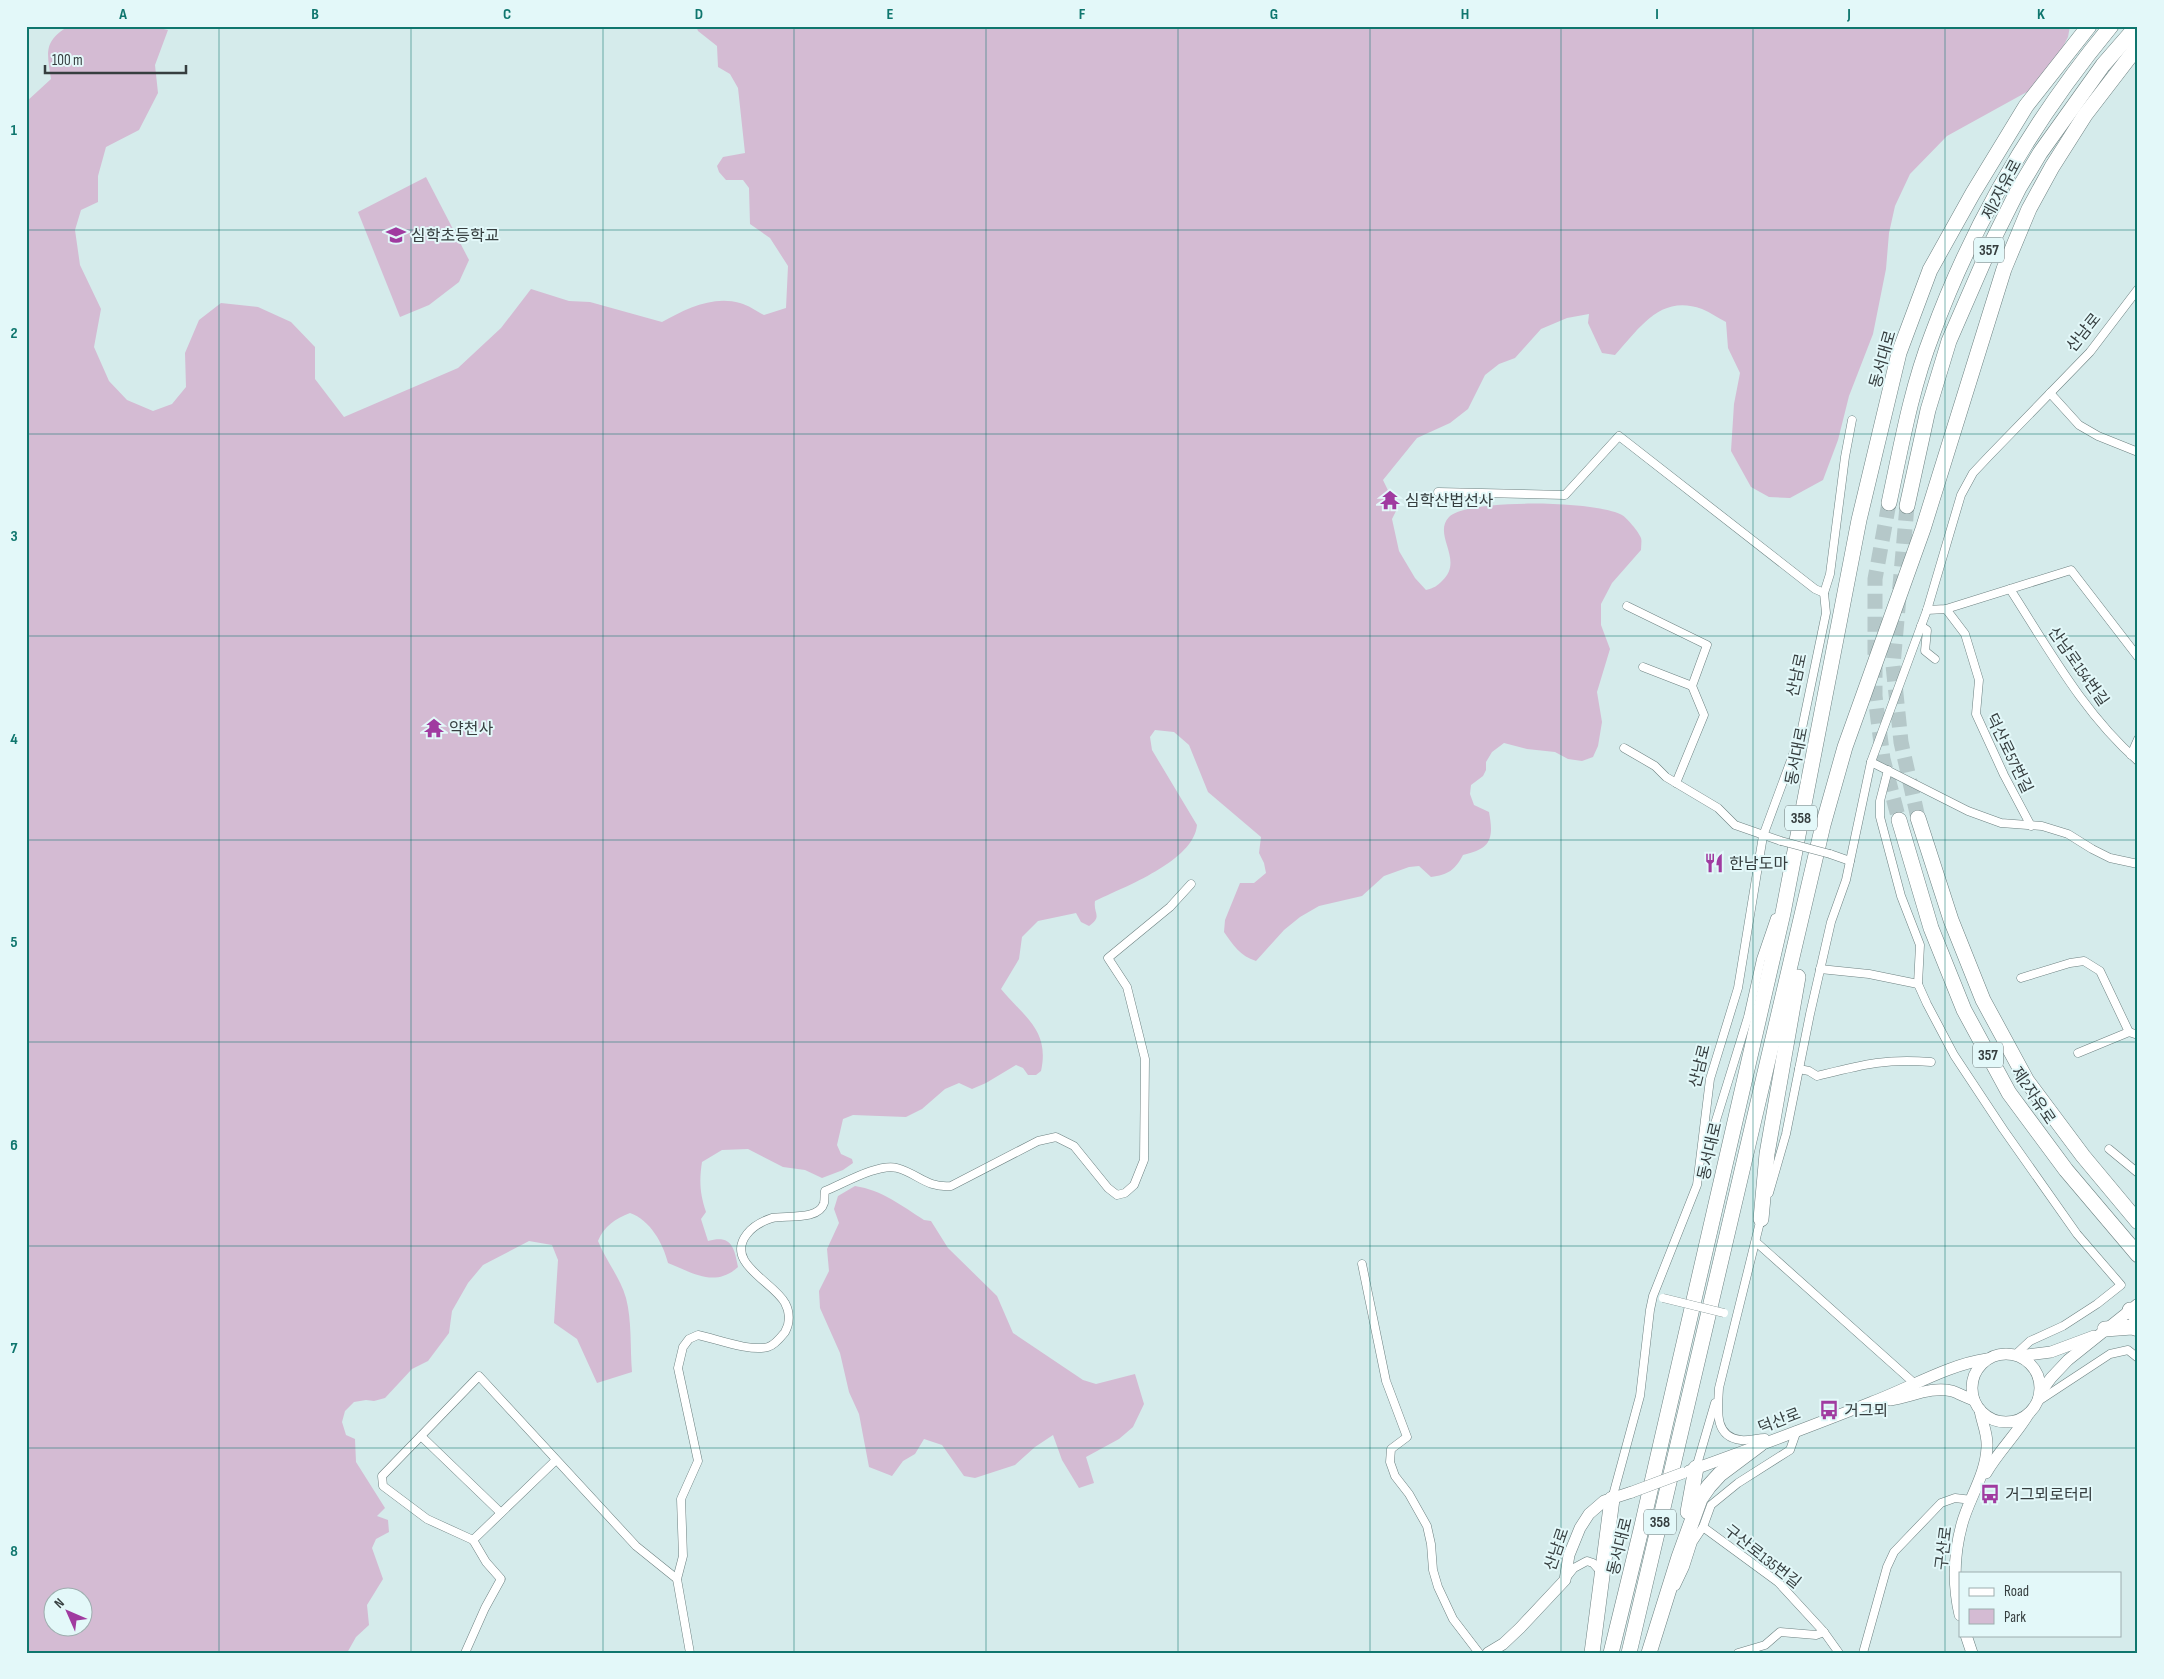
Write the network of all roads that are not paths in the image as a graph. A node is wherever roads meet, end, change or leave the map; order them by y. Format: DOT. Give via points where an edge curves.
graph roads {
  1 [pos="2089,26"];
  2 [pos="2111,26"];
  3 [pos="2137,26"];
  4 [pos="2138,46"];
  5 [pos="2138,289"];
  6 [pos="2050,394"];
  7 [pos="1852,420"];
  8 [pos="2136,452"];
  9 [pos="1438,492"];
  10 [pos="1889,503"];
  11 [pos="1907,506"];
  12 [pos="2010,589"];
  13 [pos="1824,593"];
  14 [pos="1627,606"];
  15 [pos="1946,609"];
  16 [pos="1927,610"];
  17 [pos="1921,626"];
  18 [pos="2138,657"];
  19 [pos="1935,659"];
  20 [pos="1643,667"];
  21 [pos="1692,686"];
  22 [pos="2138,739"];
  23 [pos="1624,748"];
  24 [pos="2131,755"];
  25 [pos="2138,761"];
  26 [pos="1871,762"];
  27 [pos="1888,770"];
  28 [pos="1676,783"];
  29 [pos="1918,818"];
  30 [pos="1899,820"];
  31 [pos="2031,826"];
  32 [pos="1763,836"];
  33 [pos="2138,858"];
  34 [pos="1850,861"];
  35 [pos="2134,863"];
  36 [pos="1814,865"];
  37 [pos="1791,873"];
  38 [pos="1191,884"];
  39 [pos="1820,969"];
  40 [pos="2021,978"];
  41 [pos="1918,984"];
  42 [pos="2129,1032"];
  43 [pos="2138,1035"];
  44 [pos="2078,1053"];
  45 [pos="1931,1062"];
  46 [pos="1799,1069"];
  47 [pos="2109,1149"];
  48 [pos="2138,1173"];
  49 [pos="1697,1185"];
  50 [pos="1761,1219"];
  51 [pos="2138,1222"];
  52 [pos="1756,1242"];
  53 [pos="2138,1256"];
  54 [pos="1362,1264"];
  55 [pos="1653,1296"];
  56 [pos="2135,1311"];
  57 [pos="1736,1318"];
  58 [pos="2138,1329"];
  59 [pos="2102,1332"];
  60 [pos="2017,1355"];
  61 [pos="2138,1358"];
  62 [pos="1987,1360"];
  63 [pos="1914,1383"];
  64 [pos="1719,1388"];
  65 [pos="2038,1398"];
  66 [pos="1874,1402"];
  67 [pos="1977,1405"];
  68 [pos="2029,1413"];
  69 [pos="1797,1430"];
  70 [pos="421,1436"];
  71 [pos="1783,1436"];
  72 [pos="1760,1444"];
  73 [pos="556,1460"];
  74 [pos="1690,1470"];
  75 [pos="1977,1488"];
  76 [pos="1632,1492"];
  77 [pos="1612,1499"];
  78 [pos="1972,1500"];
  79 [pos="501,1513"];
  80 [pos="1703,1527"];
  81 [pos="473,1540"];
  82 [pos="1679,1557"];
  83 [pos="1603,1575"];
  84 [pos="677,1578"];
  85 [pos="1564,1580"];
  86 [pos="1959,1609"];
  87 [pos="1824,1632"];
  88 [pos="1966,1636"];
  89 [pos="468,1652"];
  90 [pos="690,1653"];
  91 [pos="1479,1653"];
  92 [pos="1488,1653"];
  93 [pos="1592,1653"];
  94 [pos="1611,1653"];
  95 [pos="1629,1653"];
  96 [pos="1649,1653"];
  97 [pos="1655,1653"];
  98 [pos="1738,1653"];
  99 [pos="1839,1653"];
  100 [pos="1863,1653"];
  101 [pos="1972,1653"];
  1 -- 37 [label="highway, 동서대로 / 358" via="2026,106 1973,193 1930,270 1899,353 1860,520"];
  2 -- 10 [label="highway, 제2자유로 / 357" via="2024,145 1976,233 1932,335 1910,406"];
  3 -- 11 [label="highway, 제2자유로 / 357" via="2103,65 2040,154 1993,240 1949,341 1928,410"];
  4 -- 36 [label="highway, 358" via="2085,115 2052,167 2029,209 2004,269 1923,529 1845,747"];
  5 -- 6 [label="street, 산남로" via="2090,352"];
  6 -- 8 [label="street" via="2079,425"];
  6 -- 16 [label="street, 산남로" via="1973,473 1961,495"];
  7 -- 13 [label="street, 산남로" via="1830,574"];
  9 -- 13 [label="street" via="1564,495 1619,436"];
  12 -- 15 [label="street"];
  12 -- 18 [label="street" via="2071,570"];
  12 -- 24 [label="street, 산남로154번길" via="2081,697"];
  13 -- 32 [label="street, 산남로" via="1826,613 1801,733"];
  14 -- 21 [label="street" via="1707,645"];
  15 -- 16 [label="street"];
  15 -- 31 [label="street, 덕산로57번길" via="1965,634 1979,680 1976,714"];
  16 -- 17 [label="street, 산남로"];
  17 -- 19 [label="street" via="1927,630 1925,650"];
  17 -- 26 [label="street, 산남로"];
  20 -- 21 [label="street"];
  21 -- 28 [label="street" via="1704,715"];
  22 -- 24 [label="street"];
  23 -- 28 [label="street"];
  24 -- 25 [label="street, 산남로154번길"];
  26 -- 27 [label="street"];
  26 -- 34 [label="street, 산남로"];
  27 -- 31 [label="street" via="1968,811 2001,822"];
  27 -- 41 [label="street" via="1880,801 1880,817 1901,896 1920,945"];
  28 -- 32 [label="street" via="1718,808 1735,825"];
  29 -- 51 [label="highway, 제2자유로 / 357" via="1951,920 1984,1000 2027,1082"];
  30 -- 53 [label="highway, 제2자유로 / 357" via="1938,946 1964,1010 2009,1093 2066,1170"];
  31 -- 35 [label="street" via="2068,834 2110,858"];
  32 -- 34 [label="street, bridge"];
  32 -- 49 [label="street, 산남로" via="1738,988 1710,1079"];
  33 -- 35 [label="street"];
  34 -- 39 [label="street, 산남로"];
  36 -- 50 [label="highway" via="1813,909 1782,1060 1763,1181"];
  36 -- 95 [label="highway, 358"];
  37 -- 49 [label="street" via="1761,959 1748,1017"];
  37 -- 94 [label="highway, 동서대로 / 358"];
  38 -- 84 [label="street" via="1170,907 1108,958 1126,987 1145,1058 1144,1160 1134,1185 1125,1193 1117,1195 1108,1188 1074,1146 1056,1137 1038,1141 951,1186 937,1187 895,1167 880,1168 825,1191 824,1204 819,1210 796,1218 774,1218 762,1222 743,1239 743,1257 757,1276 785,1302 789,1324 770,1347 756,1348 698,1335 683,1347 678,1368 698,1461 681,1499 683,1556"];
  39 -- 41 [label="street"];
  39 -- 46 [label="street, 산남로"];
  40 -- 42 [label="street" via="2084,961 2100,971"];
  41 -- 60 [label="street" via="1954,1055 2003,1129 2073,1229 2121,1285 2063,1326 2030,1341"];
  42 -- 43 [label="street"];
  42 -- 44 [label="street"];
  45 -- 46 [label="street" via="1902,1059 1869,1062 1817,1076"];
  46 -- 50 [label="street, 산남로" via="1786,1134"];
  47 -- 48 [label="street"];
  49 -- 55 [label="street, 산남로"];
  50 -- 52 [label="street, 산남로"];
  52 -- 57 [label="street, 산남로"];
  52 -- 63 [label="street"];
  54 -- 91 [label="street" via="1386,1381 1407,1437 1392,1449 1390,1462 1395,1476 1427,1526 1432,1570 1453,1619"];
  55 -- 57 [label="street, bridge"];
  55 -- 77 [label="street, 산남로" via="1640,1396"];
  56 -- 59 [label="street"];
  57 -- 64 [label="street, 산남로"];
  58 -- 59 [label="highway"];
  59 -- 60 [label="street" via="2051,1352"];
  59 -- 65 [label="street" via="2064,1363"];
  60 -- 62 [label="street" via="2003,1354"];
  60 -- 65 [label="street" via="2036,1371 2040,1382"];
  61 -- 65 [label="street" via="2128,1350 2110,1354"];
  62 -- 63 [label="street" via="1972,1362"];
  62 -- 67 [label="street" via="1978,1367 1973,1378 1972,1389"];
  63 -- 66 [label="street"];
  64 -- 71 [label="street" via="1718,1422 1729,1436 1740,1440"];
  64 -- 74 [label="street"];
  65 -- 68 [label="street"];
  66 -- 67 [label="street" via="1937,1390 1952,1391"];
  66 -- 69 [label="street, 덕산로"];
  67 -- 68 [label="street" via="1991,1419 2005,1422 2019,1420"];
  67 -- 75 [label="street" via="1987,1436 1983,1472"];
  68 -- 75 [label="street"];
  69 -- 71 [label="street, 덕산로"];
  69 -- 80 [label="street" via="1790,1450 1738,1483 1711,1505"];
  70 -- 73 [label="street" via="479,1376"];
  70 -- 79 [label="street"];
  70 -- 81 [label="street" via="382,1476 383,1486 427,1519"];
  71 -- 72 [label="street, 덕산로"];
  72 -- 74 [label="street, 덕산로"];
  72 -- 82 [label="highway" via="1720,1474 1705,1490"];
  73 -- 79 [label="street"];
  73 -- 84 [label="street" via="636,1546"];
  74 -- 76 [label="street, 덕산로, bridge"];
  74 -- 82 [label="highway"];
  75 -- 78 [label="street, 구산로"];
  76 -- 77 [label="street, 산남로"];
  77 -- 83 [label="highway"];
  77 -- 85 [label="street, 산남로" via="1589,1514 1580,1528"];
  78 -- 86 [label="street, 구산로" via="1962,1523 1956,1558 1955,1584"];
  78 -- 100 [label="street" via="1955,1498 1940,1504 1894,1552"];
  79 -- 81 [label="street"];
  80 -- 87 [label="street, 구산로135번길" via="1778,1582"];
  80 -- 97 [label="street" via="1693,1542"];
  81 -- 89 [label="street" via="501,1579 485,1608"];
  82 -- 96 [label="highway"];
  83 -- 85 [label="street" via="1587,1561 1574,1568"];
  83 -- 93 [label="highway"];
  84 -- 90 [label="street"];
  85 -- 92 [label="street, 산남로" via="1520,1628"];
  87 -- 98 [label="street" via="1816,1635 1780,1632 1765,1645"];
  87 -- 99 [label="street, 구산로135번길"];
  88 -- 101 [label="street"];
}
